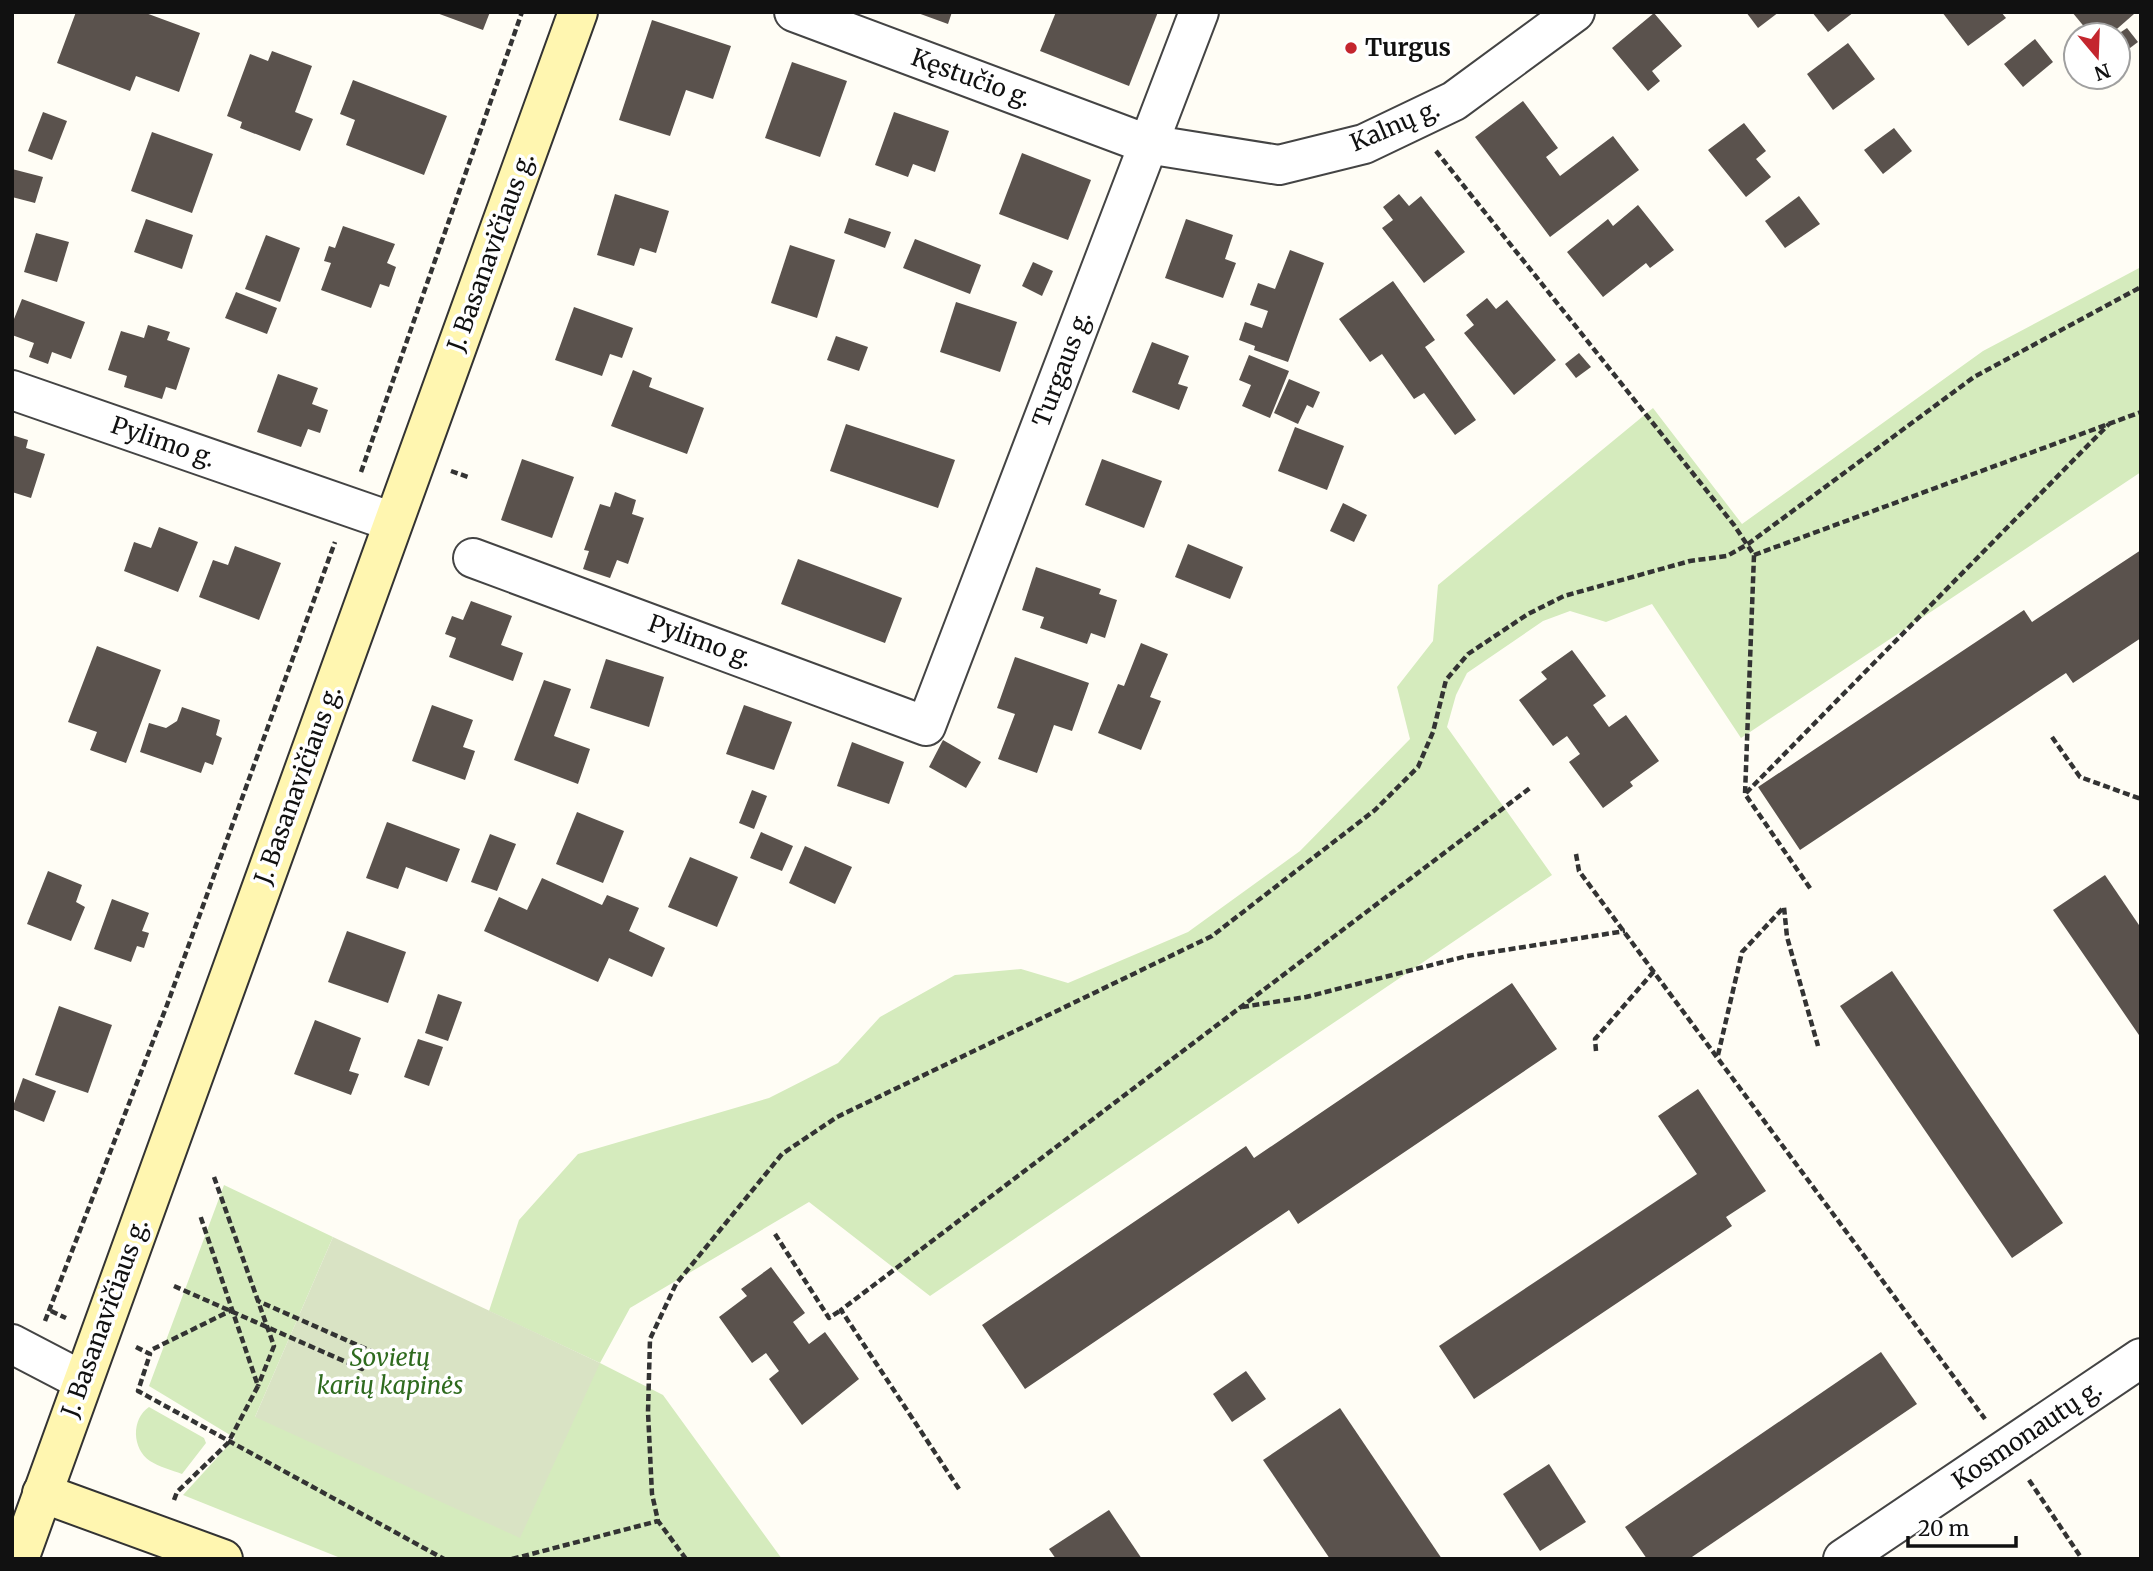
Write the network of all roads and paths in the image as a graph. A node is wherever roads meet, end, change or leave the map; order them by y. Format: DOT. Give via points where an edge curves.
graph roads {
  1 [pos="522,12"];
  2 [pos="578,12"];
  3 [pos="794,12"];
  4 [pos="1199,12"];
  5 [pos="1575,12"];
  6 [pos="1425,115"];
  7 [pos="1147,144"];
  8 [pos="2141,287"];
  9 [pos="12,390"];
  10 [pos="2141,412"];
  11 [pos="2109,424"];
  12 [pos="348,507"];
  13 [pos="393,522"];
  14 [pos="1748,544"];
  15 [pos="1754,555"];
  16 [pos="473,558"];
  17 [pos="926,726"];
  18 [pos="2052,737"];
  19 [pos="1530,788"];
  20 [pos="1745,794"];
  21 [pos="2141,799"];
  22 [pos="1576,854"];
  23 [pos="1812,891"];
  24 [pos="1625,931"];
  25 [pos="1655,970"];
  26 [pos="1239,1007"];
  27 [pos="1818,1046"];
  28 [pos="1596,1051"];
  29 [pos="1718,1055"];
  30 [pos="214,1177"];
  31 [pos="200,1215"];
  32 [pos="775,1234"];
  33 [pos="174,1286"];
  34 [pos="258,1301"];
  35 [pos="232,1310"];
  36 [pos="841,1310"];
  37 [pos="51,1311"];
  38 [pos="266,1325"];
  39 [pos="101,1333"];
  40 [pos="26,1335"];
  41 [pos="153,1349"];
  42 [pos="2141,1357"];
  43 [pos="81,1380"];
  44 [pos="258,1386"];
  45 [pos="228,1443"];
  46 [pos="2007,1449"];
  47 [pos="959,1489"];
  48 [pos="42,1493"];
  49 [pos="658,1521"];
  50 [pos="160,1536"];
  51 [pos="19,1559"];
  52 [pos="223,1559"];
  53 [pos="444,1559"];
  54 [pos="512,1559"];
  55 [pos="686,1559"];
  56 [pos="1843,1559"];
  57 [pos="2082,1559"];
  1 -- 12 [label="path"];
  2 -- 13 [label="main road, J. Basanavičiaus g."];
  3 -- 7 [label="street, Kęstučio g."];
  4 -- 7 [label="street, Turgaus g."];
  5 -- 6 [label="street, Kalnų g." via="1454,101"];
  6 -- 7 [label="street, Kalnų g." via="1364,144 1279,165"];
  6 -- 14 [label="path" via="1436,152"];
  7 -- 17 [label="street, Turgaus g."];
  8 -- 14 [label="path" via="1974,377"];
  9 -- 12 [label="street, Pylimo g."];
  10 -- 11 [label="path"];
  11 -- 15 [label="path"];
  11 -- 20 [label="path"];
  12 -- 13 [label="street, Pylimo g."];
  12 -- 37 [label="path"];
  13 -- 39 [label="main road, J. Basanavičiaus g."];
  14 -- 15 [label="path"];
  14 -- 49 [label="path" via="1727,556 1690,561 1564,596 1528,614 1468,654 1446,680 1433,732 1418,767 1375,810 1212,936 837,1116 782,1154 677,1284 650,1339 648,1412 652,1494"];
  15 -- 20 [label="path"];
  16 -- 17 [label="street, Pylimo g."];
  18 -- 21 [label="path" via="2080,778"];
  19 -- 26 [label="path"];
  20 -- 23 [label="path"];
  22 -- 24 [label="path" via="1579,871"];
  24 -- 25 [label="path"];
  24 -- 26 [label="path" via="1467,956 1306,997"];
  25 -- 28 [label="path" via="1595,1039"];
  25 -- 29 [label="path"];
  26 -- 36 [label="path"];
  27 -- 29 [label="path" via="1787,937 1784,907 1742,952"];
  29 -- 46 [label="path"];
  30 -- 34 [label="path"];
  31 -- 35 [label="path"];
  32 -- 36 [label="path" via="829,1318"];
  33 -- 35 [label="path"];
  34 -- 38 [label="path"];
  34 -- 38 [label="path" via="371,1351 362,1369"];
  35 -- 38 [label="path"];
  35 -- 41 [label="path"];
  35 -- 44 [label="path"];
  36 -- 47 [label="path"];
  37 -- 39 [label="path"];
  37 -- 40 [label="path"];
  38 -- 44 [label="path" via="274,1346"];
  39 -- 43 [label="main road, J. Basanavičiaus g."];
  39 -- 45 [label="path" via="150,1354 138,1391"];
  40 -- 43 [label="street"];
  42 -- 46 [label="street, Kosmonautų g."];
  43 -- 48 [label="main road, J. Basanavičiaus g."];
  44 -- 45 [label="path"];
  45 -- 50 [label="path" via="177,1492"];
  45 -- 53 [label="path"];
  46 -- 56 [label="street, Kosmonautų g."];
  46 -- 57 [label="path"];
  48 -- 50 [label="main road"];
  48 -- 51 [label="main road, J. Basanavičiaus g."];
  49 -- 54 [label="path"];
  49 -- 55 [label="path"];
  50 -- 52 [label="main road"];
}
